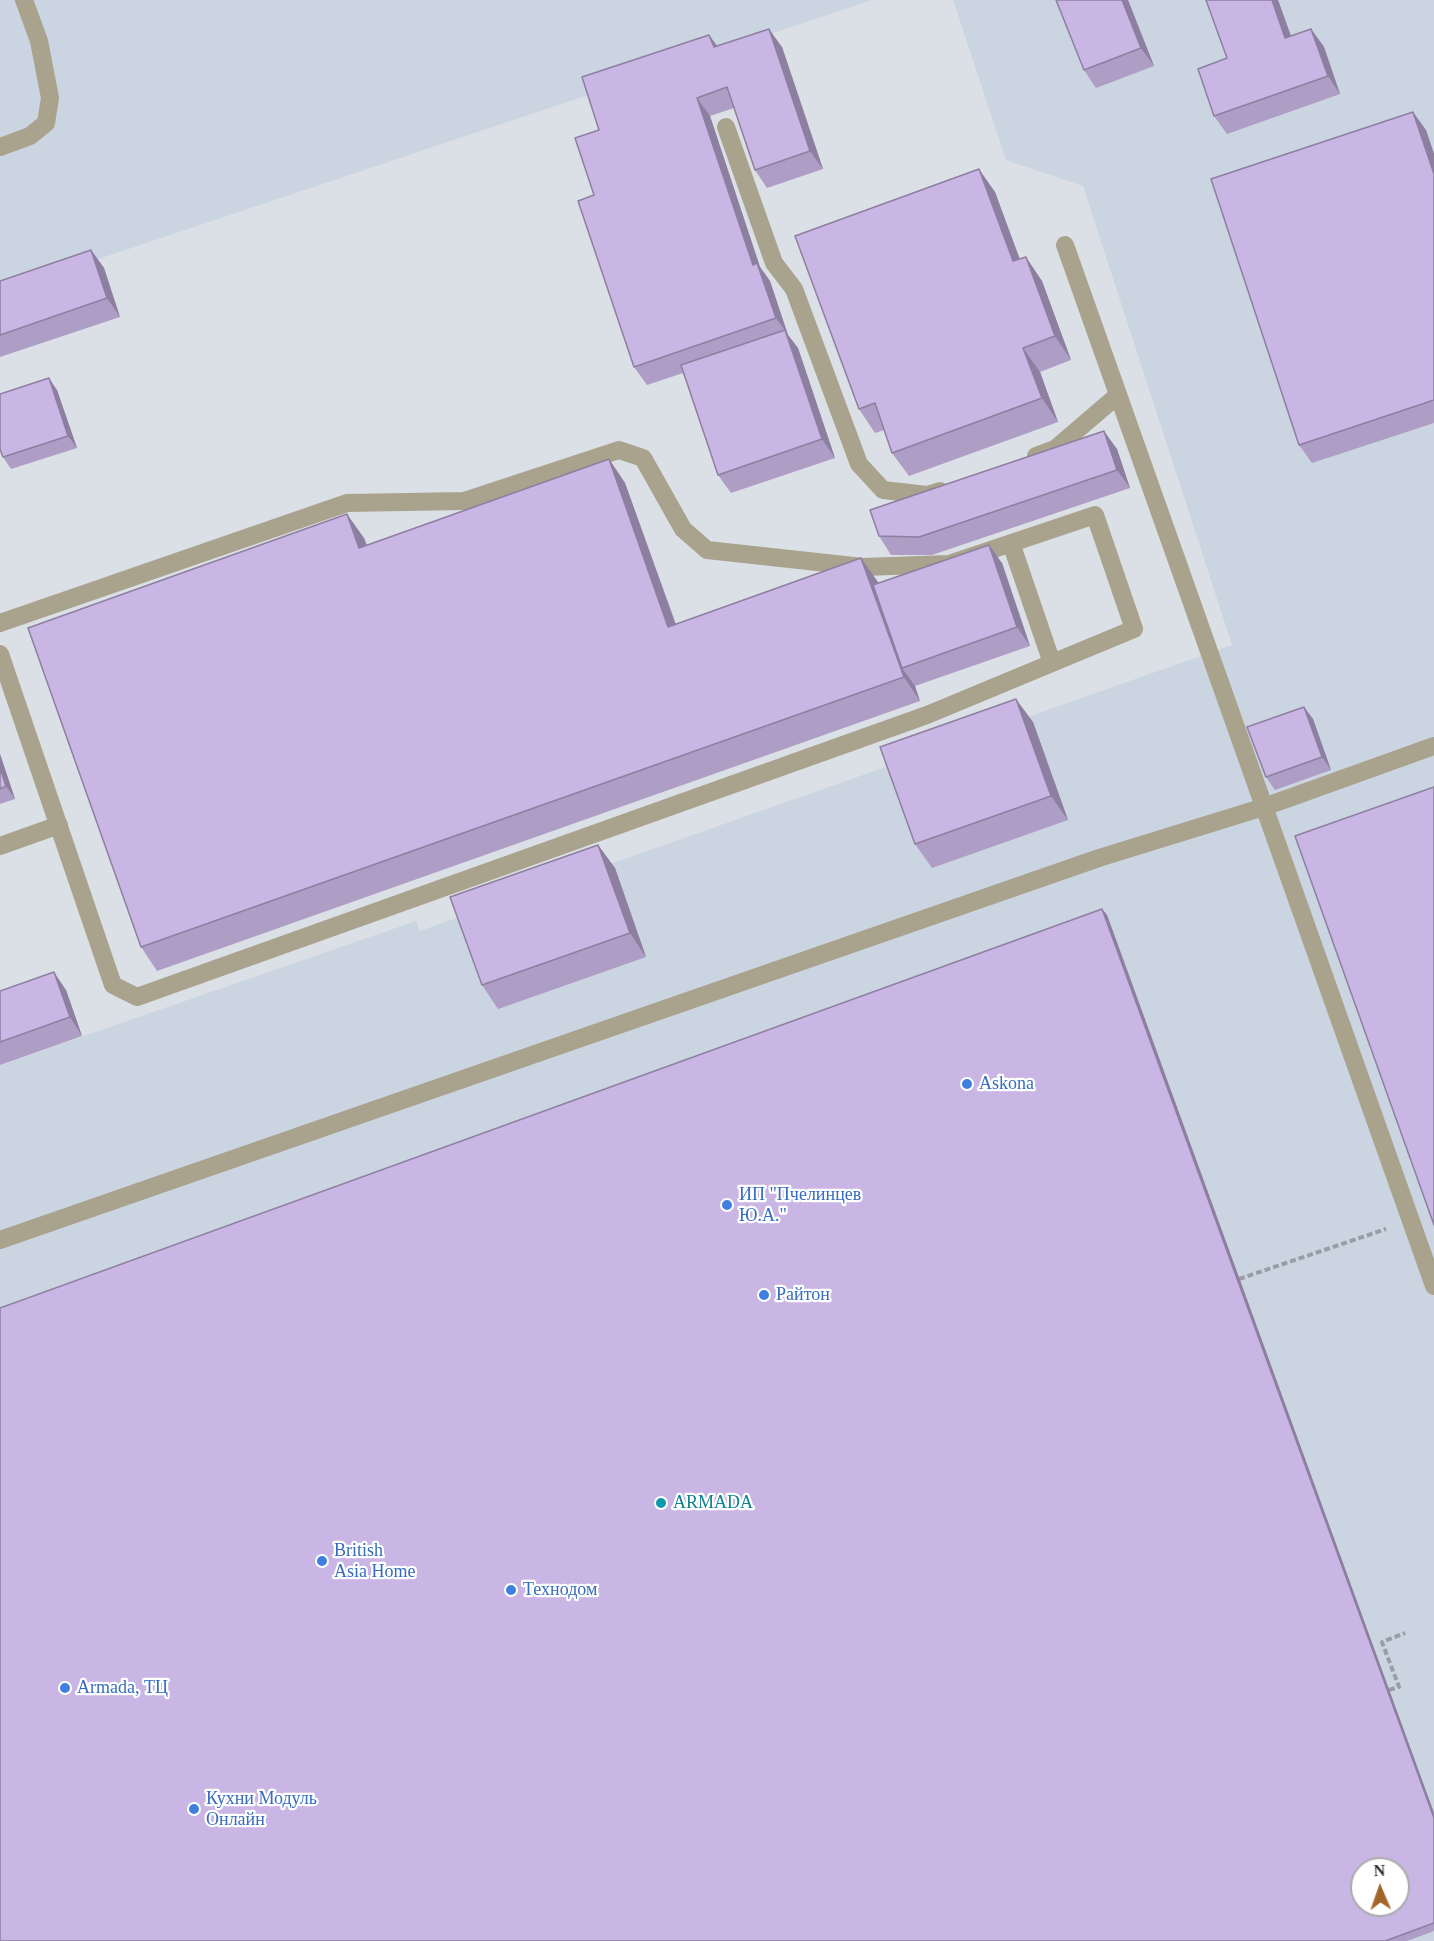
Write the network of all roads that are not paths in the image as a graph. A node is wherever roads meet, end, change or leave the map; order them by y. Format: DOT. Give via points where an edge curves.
graph roads {
  1 [pos="24,0"];
  2 [pos="726,127"];
  3 [pos="0,147"];
  4 [pos="1065,245"];
  5 [pos="1118,395"];
  6 [pos="1023,461"];
  7 [pos="959,484"];
  8 [pos="1011,543"];
  9 [pos="0,623"];
  10 [pos="0,654"];
  11 [pos="1052,663"];
  12 [pos="1434,746"];
  13 [pos="1264,807"];
  14 [pos="59,825"];
  15 [pos="0,846"];
  16 [pos="0,1240"];
  17 [pos="1434,1286"];
  1 -- 3 [label="lane" via="39,41 49,106 46,123 30,136"];
  2 -- 7 [label="lane" via="774,263 794,289 859,464 883,490 927,495"];
  4 -- 5 [label="lane"];
  5 -- 6 [label="lane" via="1055,449"];
  5 -- 13 [label="lane"];
  8 -- 9 [label="lane" via="949,564 863,567 707,550 683,529 643,458 619,450 464,501 347,502"];
  8 -- 11 [label="lane"];
  8 -- 11 [label="lane" via="1095,515 1134,629"];
  10 -- 14 [label="lane"];
  11 -- 14 [label="lane" via="927,716 137,997 113,985"];
  12 -- 13 [label="lane"];
  13 -- 16 [label="lane" via="1099,858"];
  13 -- 17 [label="lane"];
  14 -- 15 [label="lane"];
}
